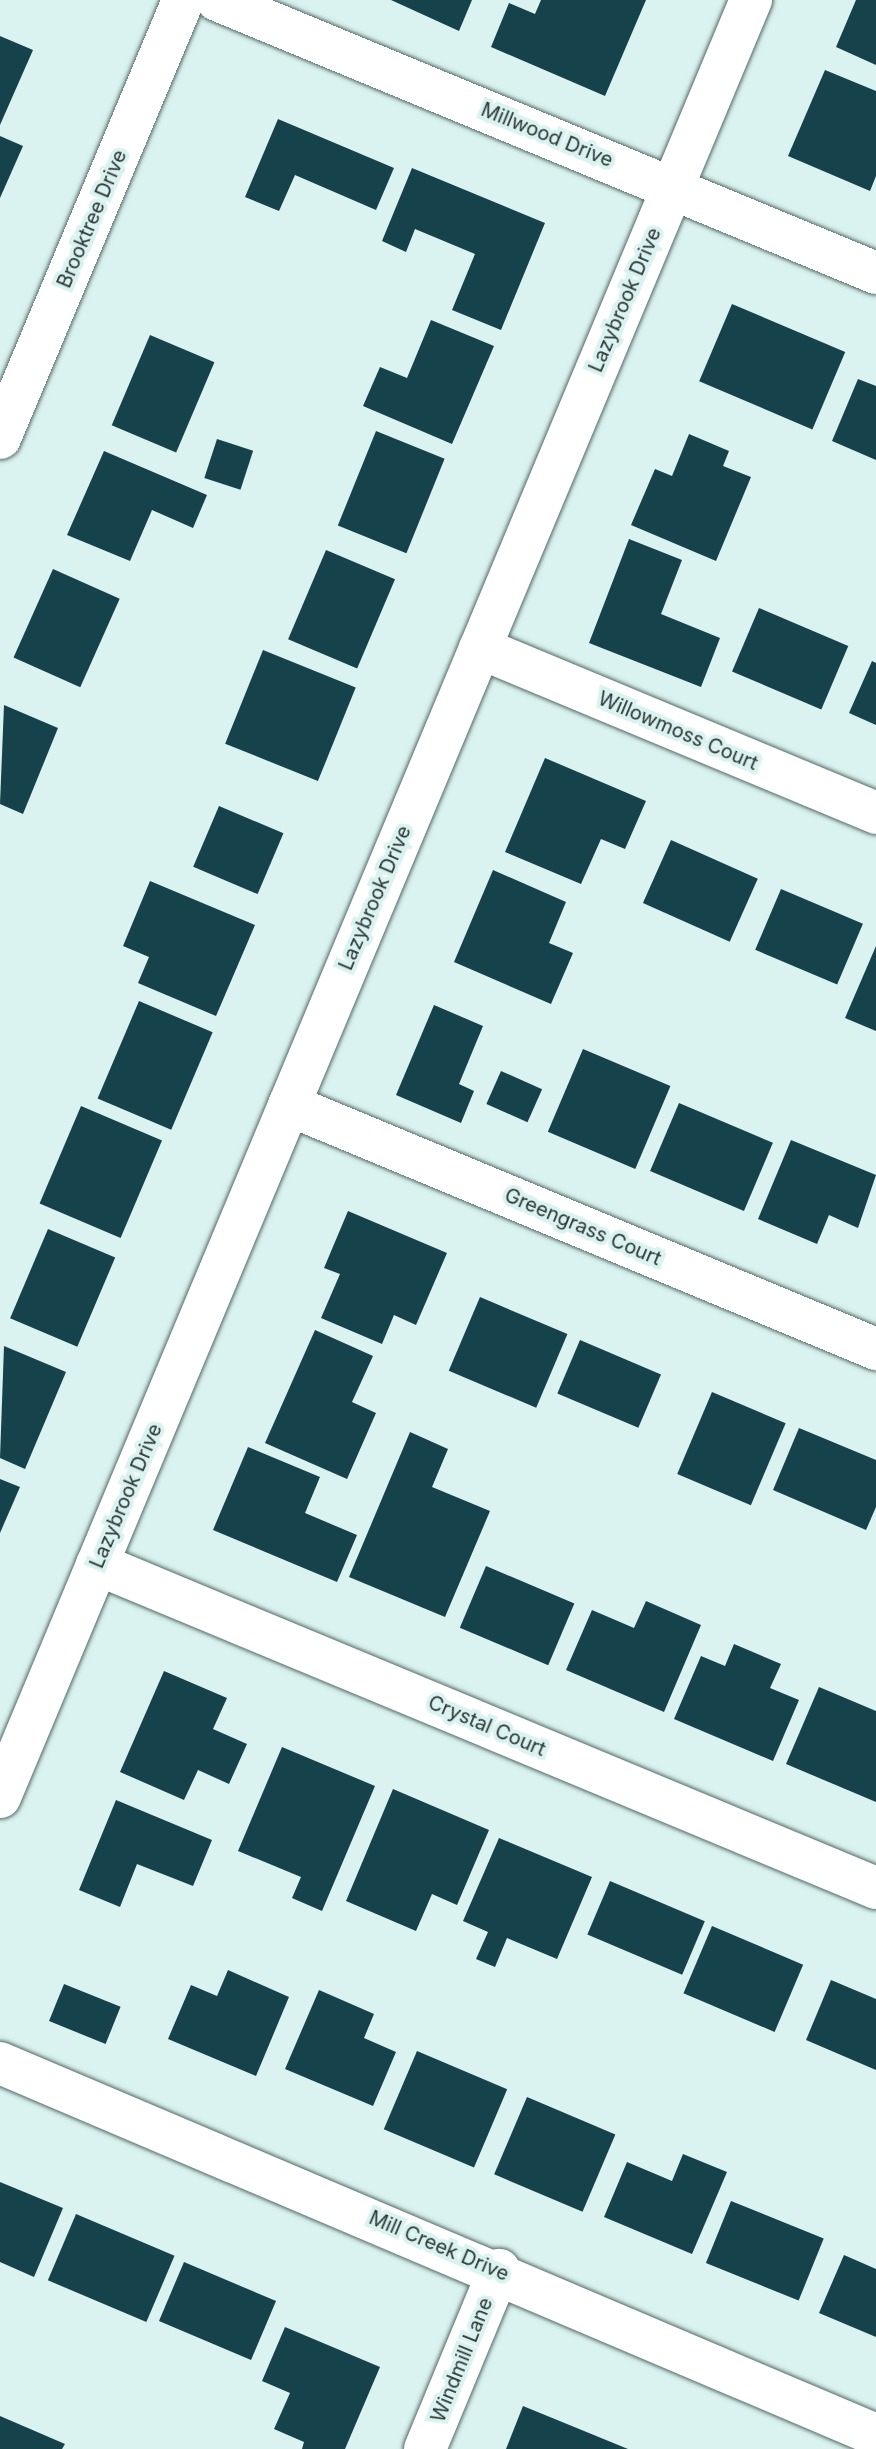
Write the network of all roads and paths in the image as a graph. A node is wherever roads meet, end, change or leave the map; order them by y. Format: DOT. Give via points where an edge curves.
graph roads {
  1 [pos="183,0"];
  2 [pos="217,0"];
  3 [pos="751,0"];
  4 [pos="673,187"];
  5 [pos="876,273"];
  6 [pos="0,438"];
  7 [pos="480,648"];
  8 [pos="876,813"];
  9 [pos="289,1105"];
  10 [pos="876,1349"];
  11 [pos="97,1564"];
  12 [pos="0,1797"];
  13 [pos="876,1888"];
  14 [pos="0,2063"];
  15 [pos="499,2270"];
  16 [pos="876,2435"];
  17 [pos="425,2449"];
  1 -- 6 [label="street, Brooktree Drive"];
  2 -- 4 [label="street, Millwood Drive"];
  3 -- 4 [label="street, Lazybrook Drive"];
  4 -- 5 [label="street, Millwood Drive"];
  4 -- 7 [label="street, Lazybrook Drive"];
  7 -- 8 [label="street, Willowmoss Court"];
  7 -- 9 [label="street, Lazybrook Drive"];
  9 -- 10 [label="street, Greengrass Court"];
  9 -- 11 [label="street, Lazybrook Drive"];
  11 -- 12 [label="street, Lazybrook Drive"];
  11 -- 13 [label="street, Crystal Court"];
  14 -- 15 [label="street, Mill Creek Drive"];
  15 -- 16 [label="street, Mill Creek Drive"];
  15 -- 17 [label="street, Windmill Lane"];
}
